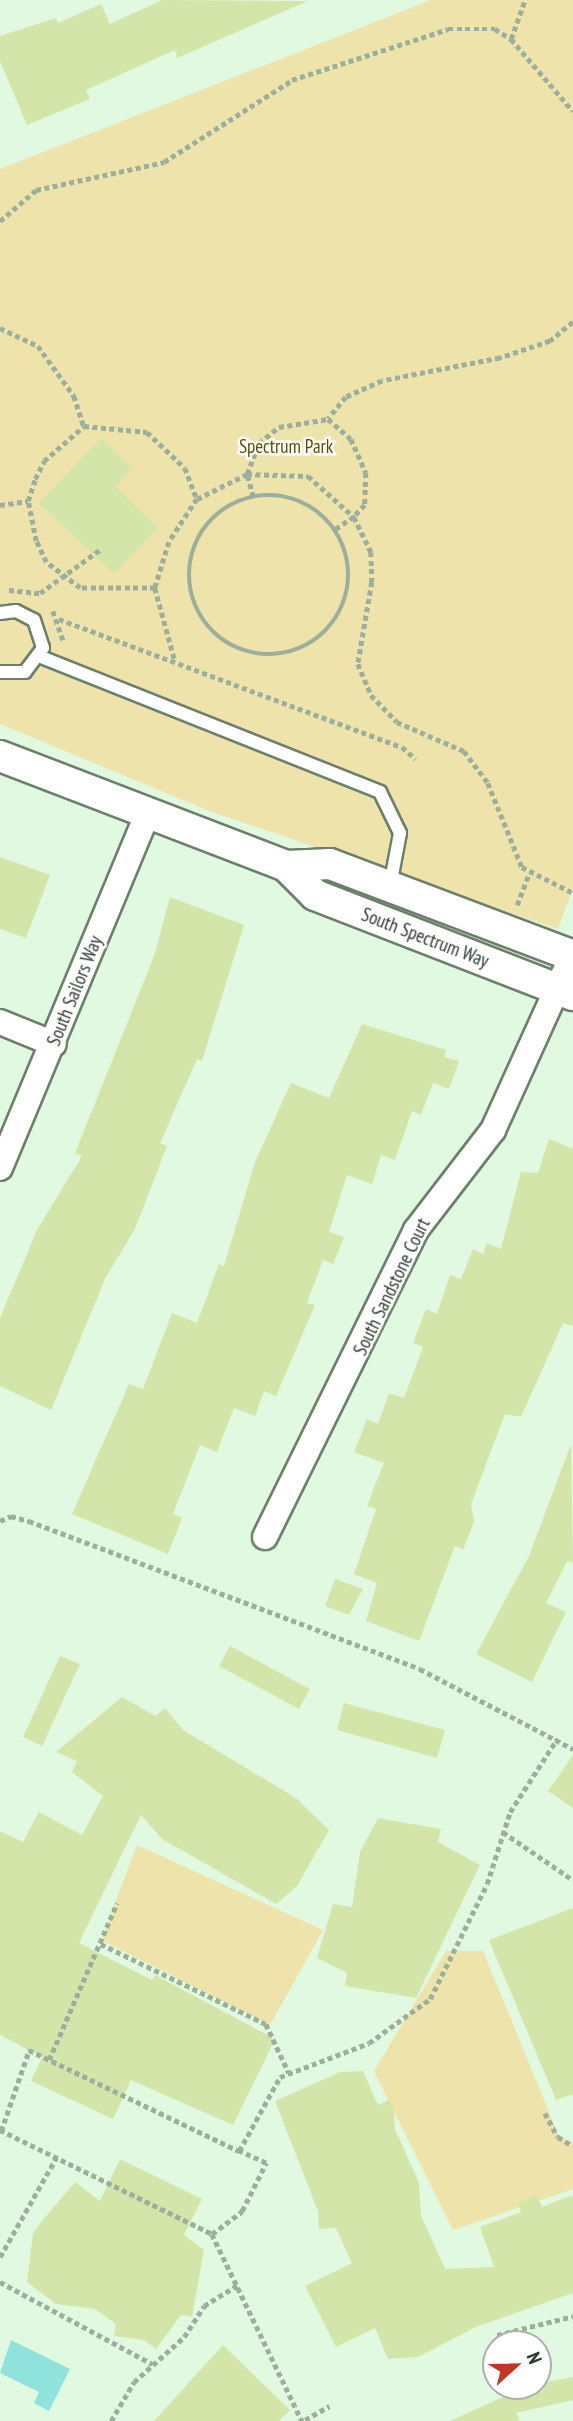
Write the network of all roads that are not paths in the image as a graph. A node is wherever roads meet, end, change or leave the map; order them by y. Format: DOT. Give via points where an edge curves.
graph roads {
  1 [pos="0,613"];
  2 [pos="40,657"];
  3 [pos="1,675"];
  4 [pos="0,756"];
  5 [pos="148,813"];
  6 [pos="286,866"];
  7 [pos="390,887"];
  8 [pos="569,970"];
  9 [pos="0,1022"];
  10 [pos="54,1044"];
  11 [pos="0,1168"];
  12 [pos="265,1537"];
  1 -- 2 [label="lane" via="16,611 34,620 43,638"];
  2 -- 3 [label="lane" via="25,672"];
  2 -- 7 [label="lane" via="380,792 400,833"];
  4 -- 5 [label="street, South Spectrum Way"];
  5 -- 6 [label="street, South Spectrum Way"];
  5 -- 10 [label="street, South Sailors Way"];
  6 -- 7 [label="street, South Spectrum Way" via="330,864"];
  6 -- 8 [label="street, South Spectrum Way" via="315,895"];
  7 -- 8 [label="street, South Spectrum Way"];
  8 -- 12 [label="street, South Sandstone Court" via="493,1130 416,1230"];
  9 -- 10 [label="street"];
  10 -- 11 [label="street, South Sailors Way"];
}
